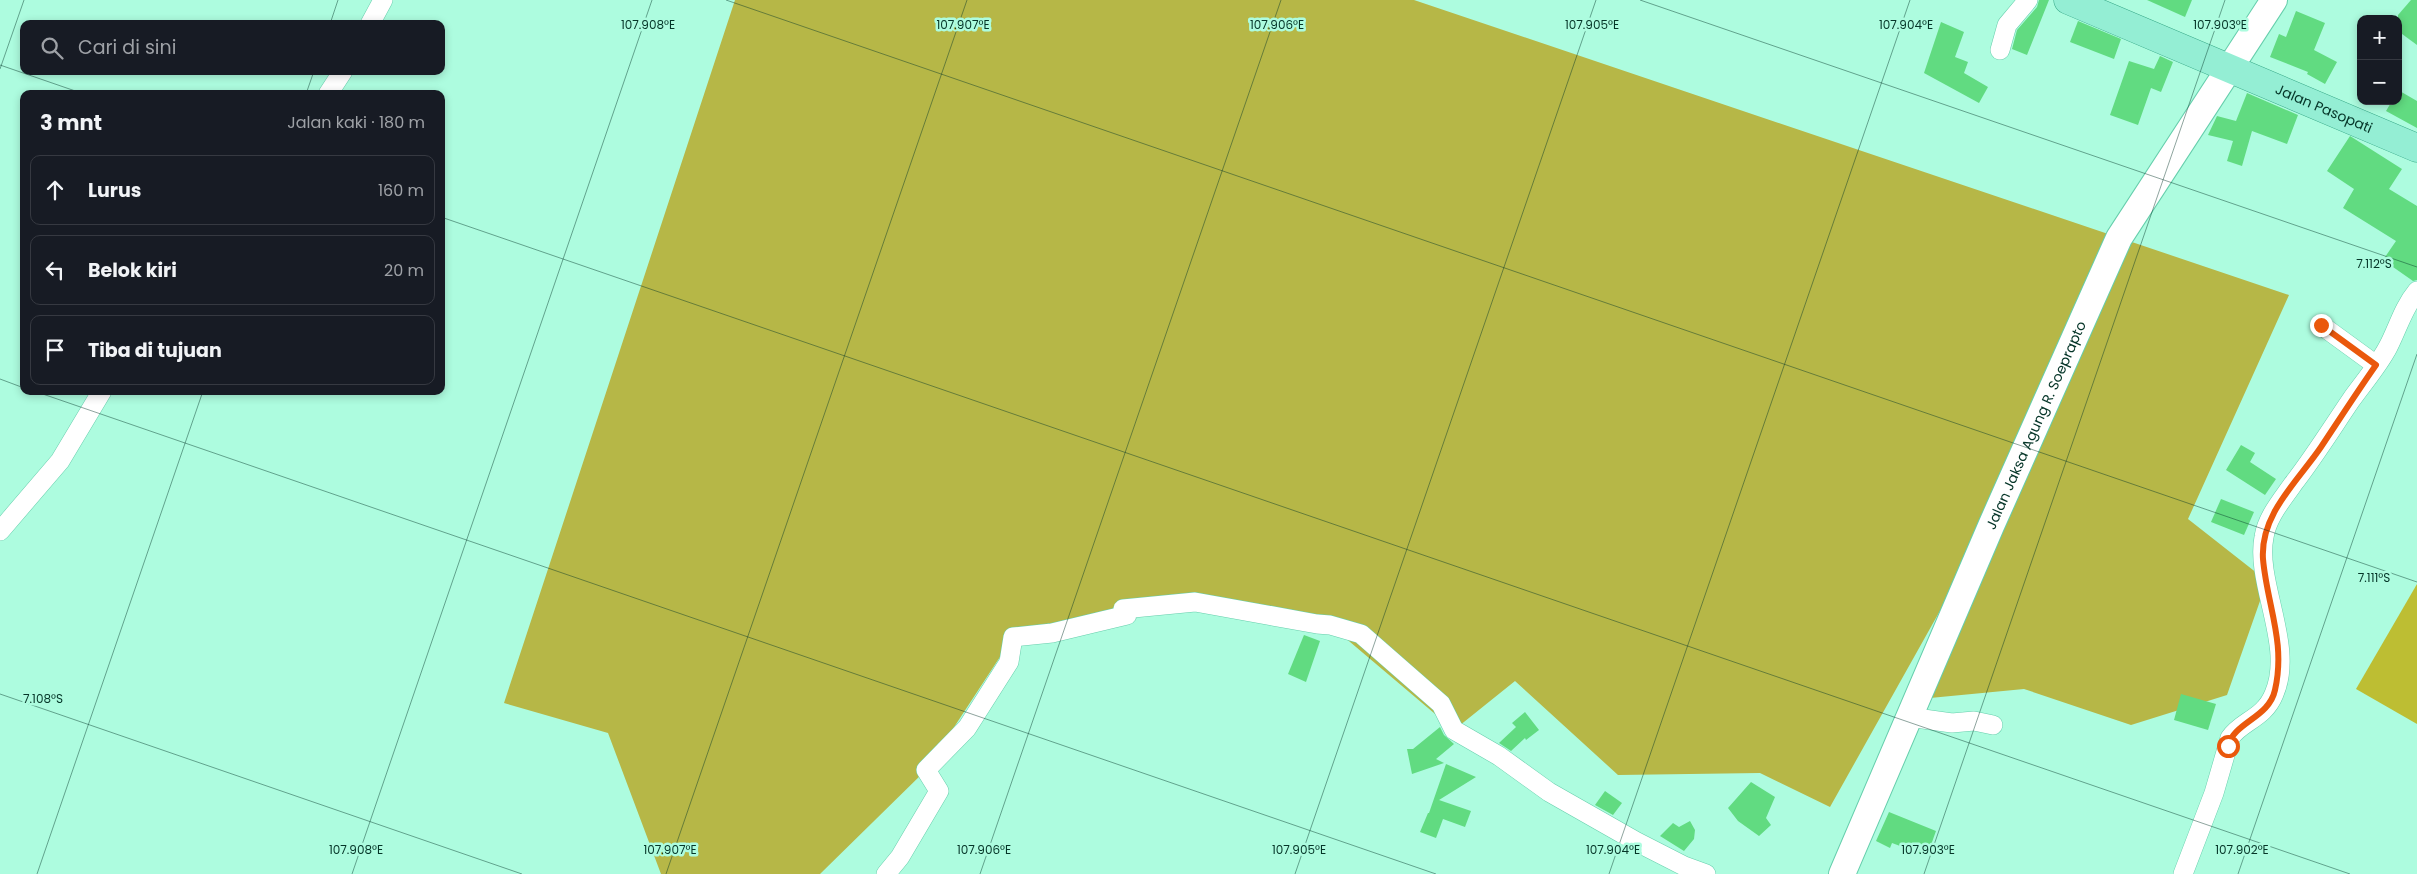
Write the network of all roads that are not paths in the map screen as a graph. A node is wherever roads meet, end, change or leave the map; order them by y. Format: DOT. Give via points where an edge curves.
graph roads {
  1 [pos="383,0"];
  2 [pos="2028,0"];
  3 [pos="2068,0"];
  4 [pos="2274,0"];
  5 [pos="372,20"];
  6 [pos="2000,50"];
  7 [pos="2230,69"];
  8 [pos="340,75"];
  9 [pos="331,90"];
  10 [pos="2417,148"];
  11 [pos="2417,291"];
  12 [pos="2321,325"];
  13 [pos="2376,365"];
  14 [pos="100,395"];
  15 [pos="0,531"];
  16 [pos="1909,717"];
  17 [pos="1993,725"];
  18 [pos="886,874"];
  19 [pos="1706,874"];
  20 [pos="1842,874"];
  21 [pos="2183,874"];
  1 -- 5 [label="street"];
  2 -- 6 [label="street" via="2007,25"];
  3 -- 7 [label="main road, Jalan Pasopati"];
  4 -- 7 [label="street, Jalan Jaksa Agung R. Soeprapto"];
  7 -- 10 [label="main road, Jalan Pasopati"];
  7 -- 16 [label="street, Jalan Jaksa Agung R. Soeprapto" via="2119,238"];
  8 -- 9 [label="street"];
  11 -- 13 [label="street" via="2406,304 2388,348"];
  12 -- 13 [label="street"];
  13 -- 21 [label="street" via="2277,506 2264,536 2263,559 2279,641 2275,693 2263,712 2230,738 2214,793"];
  14 -- 15 [label="street" via="60,460"];
  16 -- 17 [label="street"];
  16 -- 20 [label="street, Jalan Jaksa Agung R. Soeprapto"];
  18 -- 19 [label="street" via="900,858 939,791 926,770 967,728 1009,662 1014,637 1052,633 1127,615 1123,609 1195,602 1330,625 1361,634 1441,704 1454,730 1590,817 1684,866"];
}
